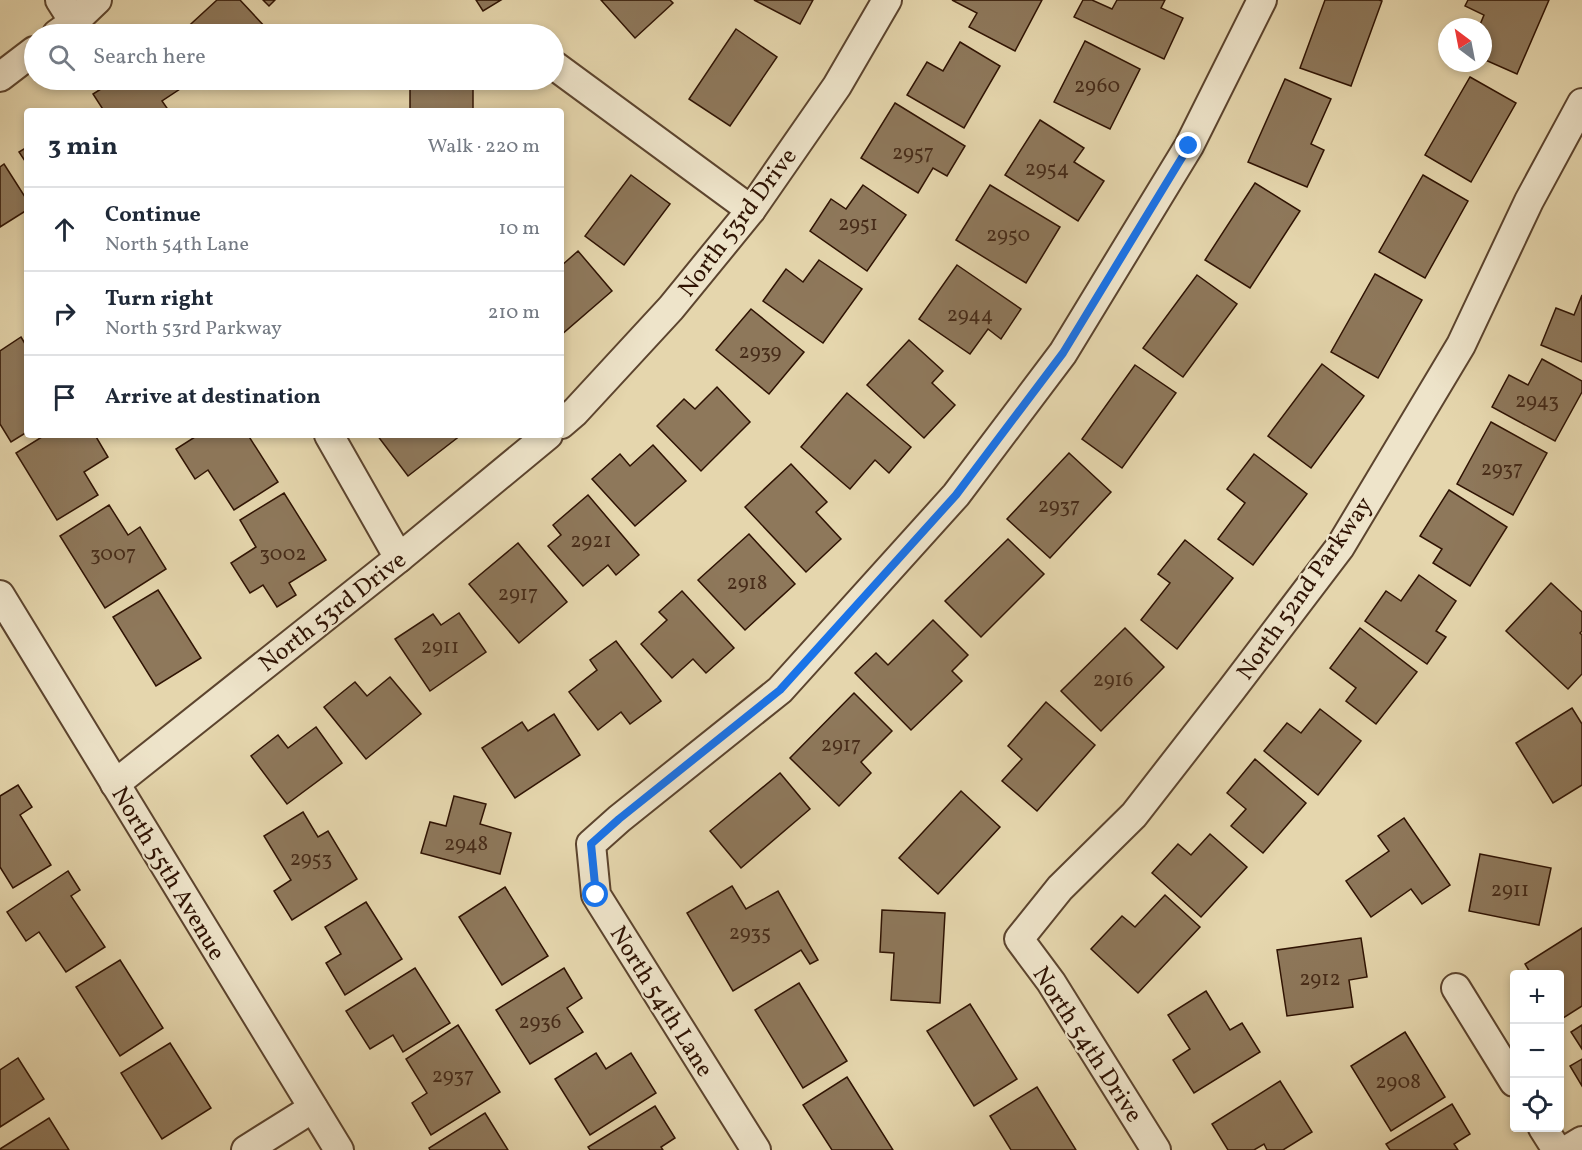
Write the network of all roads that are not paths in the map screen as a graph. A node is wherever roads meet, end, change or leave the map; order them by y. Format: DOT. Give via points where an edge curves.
graph roads {
  1 [pos="97,0"];
  2 [pos="887,0"];
  3 [pos="1262,0"];
  4 [pos="64,19"];
  5 [pos="24,59"];
  6 [pos="564,73"];
  7 [pos="0,77"];
  8 [pos="1582,103"];
  9 [pos="751,210"];
  10 [pos="564,421"];
  11 [pos="331,438"];
  12 [pos="544,438"];
  13 [pos="399,558"];
  14 [pos="0,595"];
  15 [pos="114,784"];
  16 [pos="1019,939"];
  17 [pos="1456,988"];
  18 [pos="1512,1078"];
  19 [pos="313,1108"];
  20 [pos="1546,1132"];
  21 [pos="1582,1141"];
  22 [pos="246,1150"];
  23 [pos="339,1150"];
  24 [pos="756,1150"];
  25 [pos="1156,1150"];
  26 [pos="1557,1150"];
  27 [pos="1567,1150"];
  1 -- 4 [label="street"];
  2 -- 9 [label="street, North 53rd Drive" via="837,86"];
  3 -- 24 [label="street, North 54th Lane" via="1189,146 1063,353 956,495 780,690 591,844 596,895"];
  5 -- 7 [label="street"];
  6 -- 9 [label="street"];
  8 -- 16 [label="street, North 52nd Parkway" via="1529,201 1461,345 1340,547 1134,815 1060,888"];
  9 -- 10 [label="street, North 53rd Drive" via="671,308"];
  11 -- 13 [label="street"];
  12 -- 13 [label="street, North 53rd Drive"];
  13 -- 15 [label="street, North 53rd Drive"];
  14 -- 15 [label="street, North 55th Avenue"];
  15 -- 19 [label="street, North 55th Avenue"];
  16 -- 25 [label="street, North 54th Drive" via="1051,982"];
  17 -- 18 [label="street"];
  19 -- 22 [label="street"];
  19 -- 23 [label="street, North 55th Avenue"];
  20 -- 26 [label="street"];
  21 -- 27 [label="street"];
}
